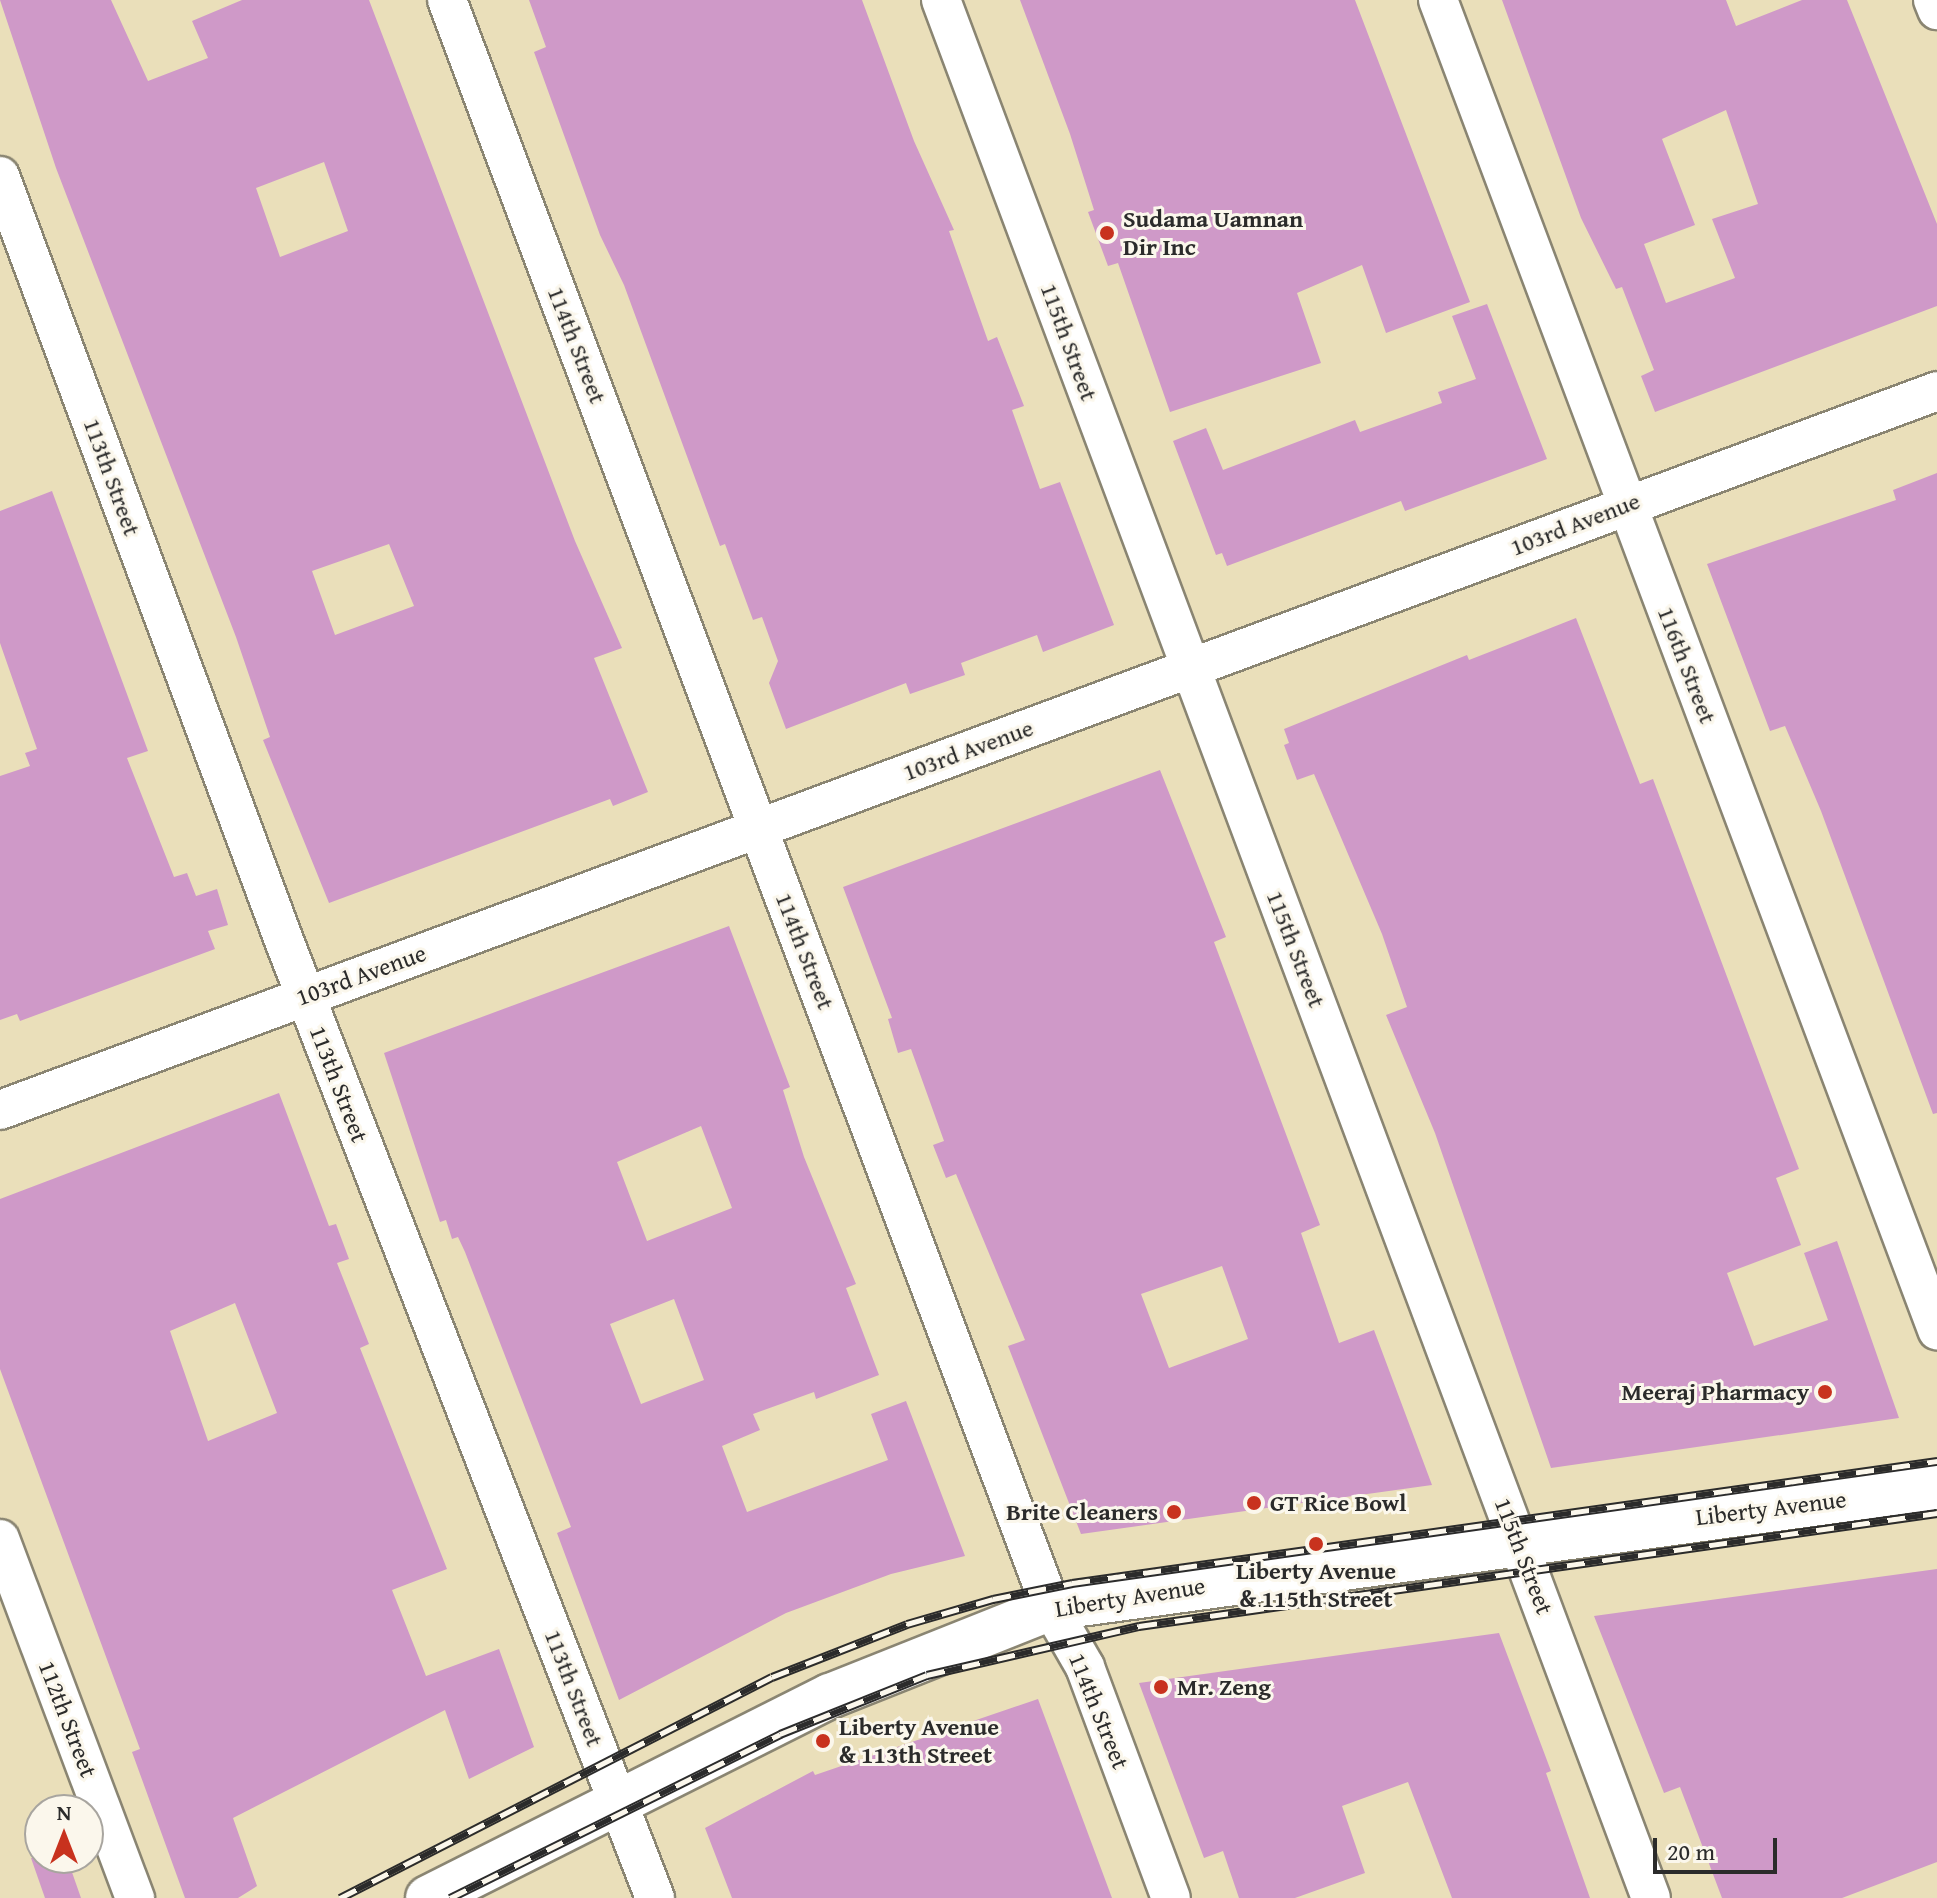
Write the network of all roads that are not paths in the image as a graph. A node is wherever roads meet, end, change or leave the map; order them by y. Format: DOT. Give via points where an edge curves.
graph roads {
  1 [pos="447,0"];
  2 [pos="941,0"];
  3 [pos="1438,0"];
  4 [pos="1933,0"];
  5 [pos="1937,10"];
  6 [pos="0,176"];
  7 [pos="1937,391"];
  8 [pos="1627,504"];
  9 [pos="1191,668"];
  10 [pos="758,827"];
  11 [pos="305,996"];
  12 [pos="0,1110"];
  13 [pos="1937,1330"];
  14 [pos="1937,1487"];
  15 [pos="0,1539"];
  16 [pos="1518,1540"];
  17 [pos="1051,1608"];
  18 [pos="617,1799"];
  19 [pos="135,1898"];
  20 [pos="428,1898"];
  21 [pos="655,1898"];
  22 [pos="1171,1898"];
  23 [pos="1651,1898"];
  1 -- 10 [label="street, 114th Street"];
  2 -- 9 [label="street, 115th Street"];
  3 -- 8 [label="street, 116th Street"];
  4 -- 5 [label="street"];
  6 -- 11 [label="street, 113th Street"];
  7 -- 8 [label="street, 103rd Avenue"];
  8 -- 9 [label="street, 103rd Avenue"];
  8 -- 13 [label="street, 116th Street"];
  9 -- 10 [label="street, 103rd Avenue"];
  9 -- 16 [label="street, 115th Street"];
  10 -- 11 [label="street, 103rd Avenue"];
  10 -- 17 [label="street, 114th Street"];
  11 -- 12 [label="street, 103rd Avenue"];
  11 -- 18 [label="street, 113th Street"];
  14 -- 16 [label="street, Liberty Avenue"];
  15 -- 19 [label="street, 112th Street"];
  16 -- 17 [label="street, Liberty Avenue"];
  16 -- 23 [label="street, 115th Street"];
  17 -- 18 [label="street, Liberty Avenue" via="830,1696"];
  17 -- 22 [label="street, 114th Street" via="1085,1667"];
  18 -- 20 [label="street, Liberty Avenue"];
  18 -- 21 [label="street, 113th Street"];
}
